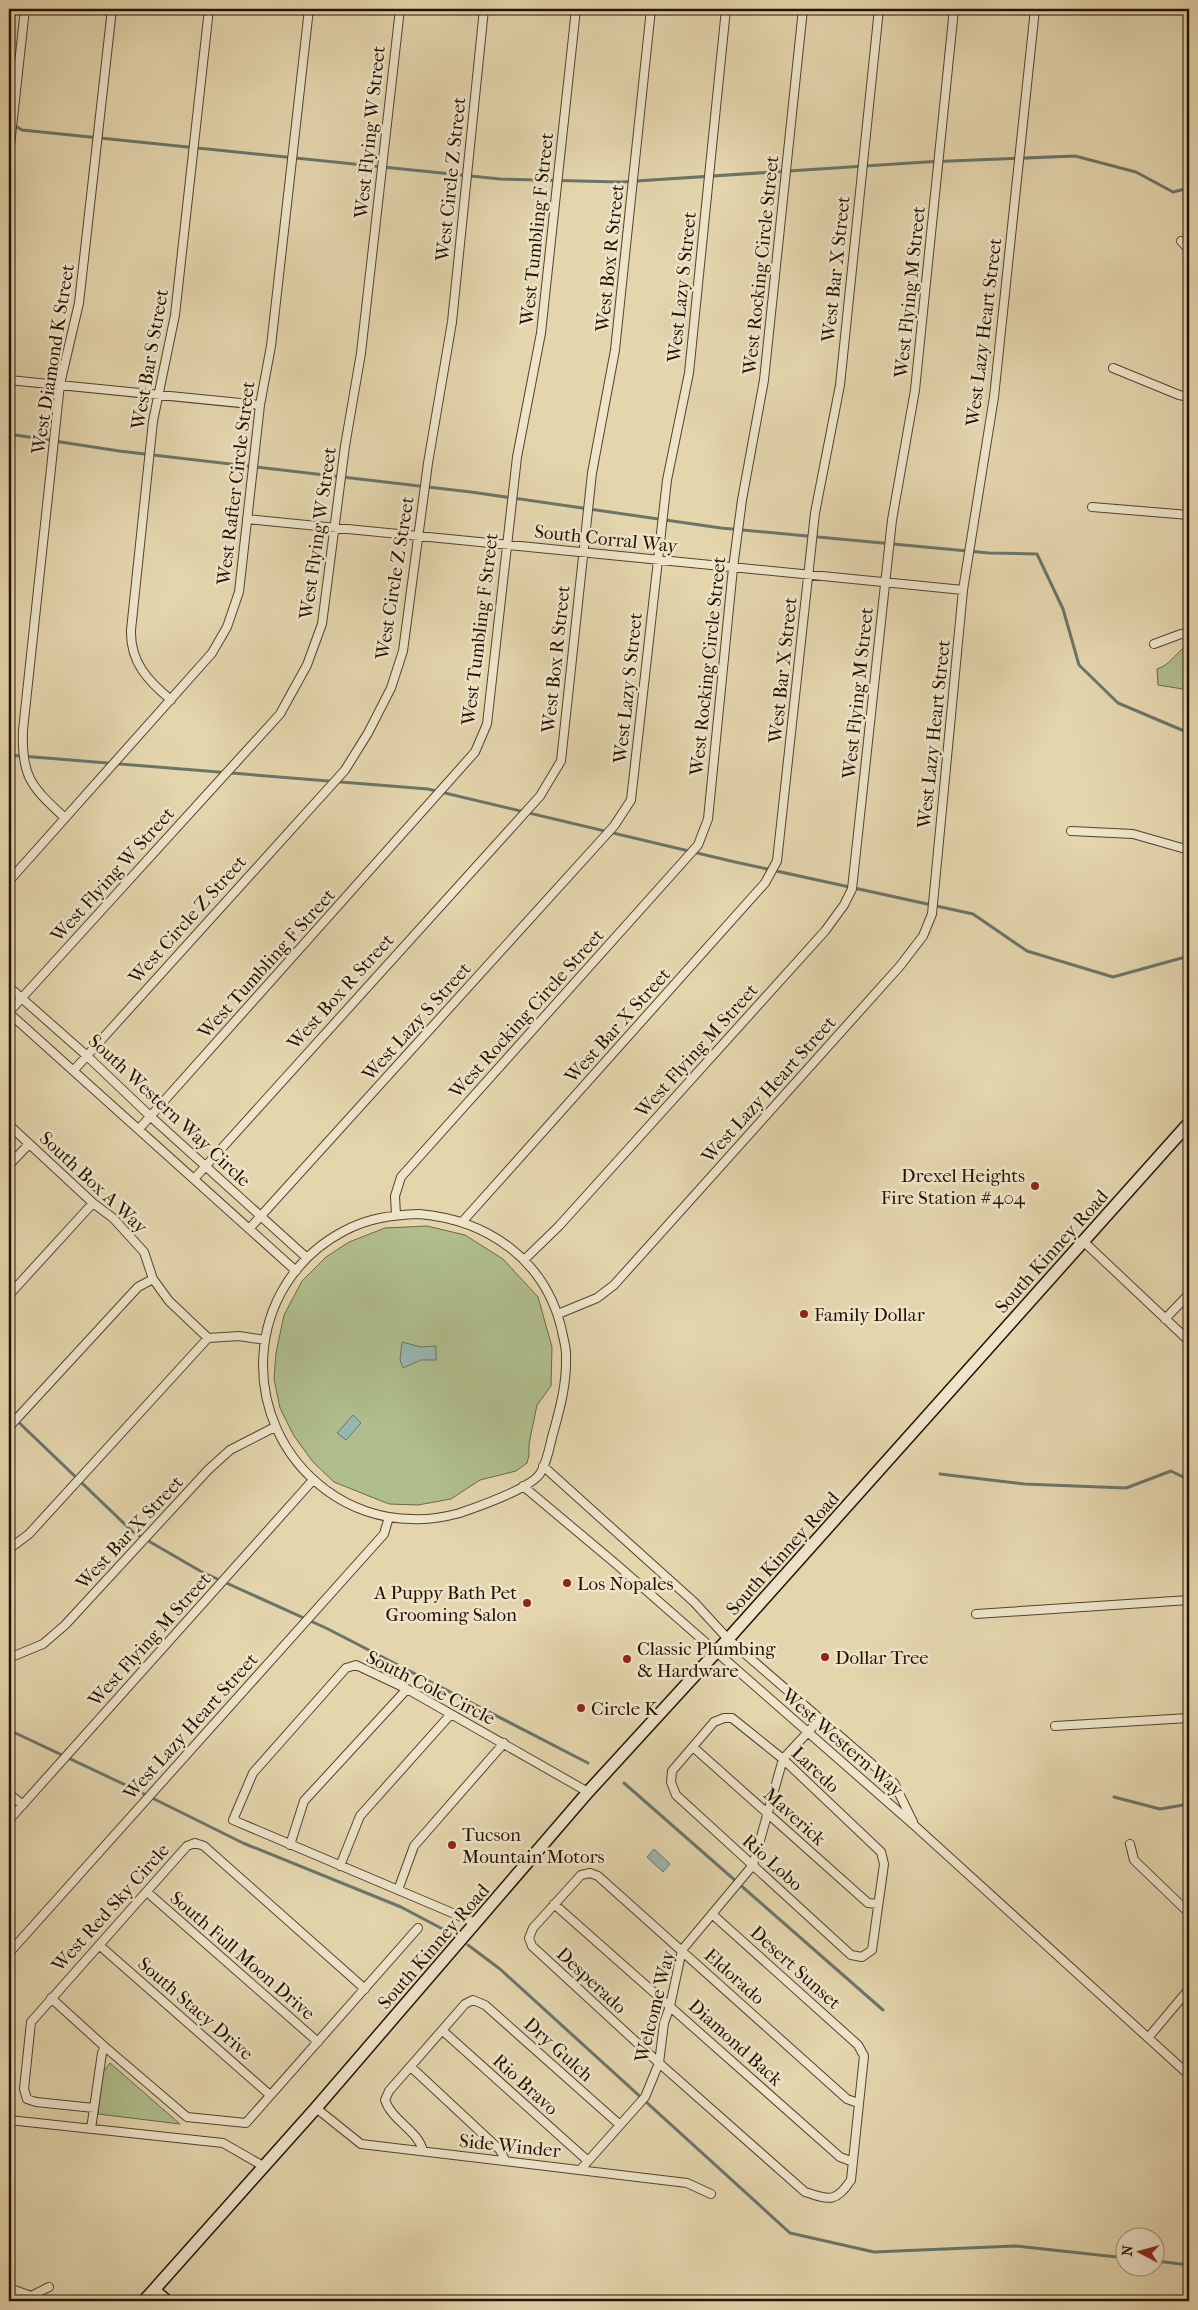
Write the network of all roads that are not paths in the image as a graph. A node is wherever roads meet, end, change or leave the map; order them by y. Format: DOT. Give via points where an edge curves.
graph roads {
  1 [pos="25,9"];
  2 [pos="112,9"];
  3 [pos="209,9"];
  4 [pos="309,9"];
  5 [pos="400,9"];
  6 [pos="484,9"];
  7 [pos="576,9"];
  8 [pos="651,9"];
  9 [pos="726,9"];
  10 [pos="804,9"];
  11 [pos="879,9"];
  12 [pos="954,9"];
  13 [pos="1035,9"];
  14 [pos="9,154"];
  15 [pos="1181,240"];
  16 [pos="1189,250"];
  17 [pos="1113,368"];
  18 [pos="9,380"];
  19 [pos="60,384"];
  20 [pos="159,394"];
  21 [pos="1189,397"];
  22 [pos="260,404"];
  23 [pos="1092,507"];
  24 [pos="1189,515"];
  25 [pos="247,519"];
  26 [pos="336,526"];
  27 [pos="418,536"];
  28 [pos="506,544"];
  29 [pos="582,552"];
  30 [pos="657,560"];
  31 [pos="733,568"];
  32 [pos="808,576"];
  33 [pos="885,584"];
  34 [pos="963,590"];
  35 [pos="1189,635"];
  36 [pos="1154,644"];
  37 [pos="171,700"];
  38 [pos="65,818"];
  39 [pos="1071,831"];
  40 [pos="1189,850"];
  41 [pos="9,879"];
  42 [pos="9,987"];
  43 [pos="21,998"];
  44 [pos="9,1013"];
  45 [pos="86,1055"];
  46 [pos="74,1070"];
  47 [pos="150,1116"];
  48 [pos="1189,1123"];
  49 [pos="9,1125"];
  50 [pos="139,1129"];
  51 [pos="28,1144"];
  52 [pos="9,1165"];
  53 [pos="205,1165"];
  54 [pos="194,1179"];
  55 [pos="93,1204"];
  56 [pos="261,1215"];
  57 [pos="396,1215"];
  58 [pos="463,1222"];
  59 [pos="249,1229"];
  60 [pos="1083,1241"];
  61 [pos="307,1258"];
  62 [pos="524,1260"];
  63 [pos="296,1271"];
  64 [pos="153,1279"];
  65 [pos="1189,1294"];
  66 [pos="9,1295"];
  67 [pos="558,1314"];
  68 [pos="1165,1318"];
  69 [pos="208,1338"];
  70 [pos="265,1340"];
  71 [pos="1189,1341"];
  72 [pos="9,1427"];
  73 [pos="275,1427"];
  74 [pos="543,1466"];
  75 [pos="313,1480"];
  76 [pos="523,1486"];
  77 [pos="389,1517"];
  78 [pos="9,1549"];
  79 [pos="1189,1600"];
  80 [pos="976,1614"];
  81 [pos="728,1639"];
  82 [pos="716,1653"];
  83 [pos="9,1658"];
  84 [pos="407,1689"];
  85 [pos="451,1714"];
  86 [pos="1189,1718"];
  87 [pos="820,1719"];
  88 [pos="1055,1726"];
  89 [pos="807,1733"];
  90 [pos="504,1743"];
  91 [pos="693,1747"];
  92 [pos="783,1759"];
  93 [pos="588,1792"];
  94 [pos="9,1794"];
  95 [pos="23,1805"];
  96 [pos="768,1815"];
  97 [pos="9,1820"];
  98 [pos="915,1826"];
  99 [pos="290,1844"];
  100 [pos="1130,1844"];
  101 [pos="753,1865"];
  102 [pos="340,1866"];
  103 [pos="398,1890"];
  104 [pos="147,1892"];
  105 [pos="554,1904"];
  106 [pos="878,1904"];
  107 [pos="1189,1913"];
  108 [pos="712,1914"];
  109 [pos="476,1923"];
  110 [pos="418,1928"];
  111 [pos="99,1945"];
  112 [pos="682,1950"];
  113 [pos="9,1953"];
  114 [pos="365,1989"];
  115 [pos="1189,1989"];
  116 [pos="51,1998"];
  117 [pos="670,2006"];
  118 [pos="443,2030"];
  119 [pos="1148,2038"];
  120 [pos="318,2042"];
  121 [pos="858,2045"];
  122 [pos="106,2047"];
  123 [pos="659,2063"];
  124 [pos="411,2067"];
  125 [pos="1189,2075"];
  126 [pos="270,2095"];
  127 [pos="858,2102"];
  128 [pos="94,2108"];
  129 [pos="316,2108"];
  130 [pos="9,2120"];
  131 [pos="620,2125"];
  132 [pos="91,2129"];
  133 [pos="423,2152"];
  134 [pos="506,2160"];
  135 [pos="588,2161"];
  136 [pos="853,2162"];
  137 [pos="263,2166"];
  138 [pos="581,2169"];
  139 [pos="711,2194"];
  140 [pos="9,2288"];
  141 [pos="49,2288"];
  142 [pos="154,2290"];
  143 [pos="32,2299"];
  144 [pos="144,2301"];
  145 [pos="167,2301"];
  1 -- 14 [label="street"];
  2 -- 19 [label="street, West Diamond K Street" via="79,303"];
  3 -- 20 [label="street, West Bar S Street" via="175,315"];
  4 -- 22 [label="street, West Rafter Circle Street" via="271,346"];
  5 -- 26 [label="street, West Flying W Street" via="361,354"];
  6 -- 27 [label="street, West Circle Z Street" via="452,322"];
  7 -- 28 [label="street, West Tumbling F Street" via="541,333 517,457"];
  8 -- 29 [label="street, West Box R Street" via="615,350 592,472"];
  9 -- 30 [label="street, West Lazy S Street" via="689,373 667,480"];
  10 -- 31 [label="street, West Rocking Circle Street" via="764,380"];
  11 -- 32 [label="street, West Bar X Street" via="840,385 815,513"];
  12 -- 33 [label="street, West Flying M Street" via="915,390 892,520"];
  13 -- 34 [label="street, West Lazy Heart Street" via="994,397"];
  15 -- 16 [label="street"];
  17 -- 21 [label="street"];
  18 -- 19 [label="street"];
  19 -- 20 [label="street"];
  19 -- 38 [label="street, West Diamond K Street" via="22,753 28,777 36,790"];
  20 -- 22 [label="street"];
  20 -- 37 [label="street, West Bar S Street" via="153,421 130,642 145,676"];
  22 -- 25 [label="street, West Rafter Circle Street"];
  23 -- 24 [label="street"];
  25 -- 26 [label="street, South Corral Way"];
  25 -- 37 [label="street, West Rafter Circle Street" via="239,592 228,627 212,653"];
  26 -- 27 [label="street, South Corral Way"];
  26 -- 43 [label="street, West Flying W Street" via="322,624 306,665 280,714"];
  27 -- 28 [label="street, South Corral Way"];
  27 -- 45 [label="street, West Circle Z Street" via="403,651 391,688 368,733 344,770"];
  28 -- 29 [label="street, South Corral Way"];
  28 -- 47 [label="street, West Tumbling F Street" via="487,724 476,752"];
  29 -- 30 [label="street, South Corral Way"];
  29 -- 53 [label="street, West Box R Street" via="561,761 544,789"];
  30 -- 31 [label="street, South Corral Way"];
  30 -- 56 [label="street, West Lazy S Street" via="630,800 614,826"];
  31 -- 32 [label="street, South Corral Way"];
  31 -- 57 [label="street, West Rocking Circle Street" via="708,819 698,845 401,1177 395,1196"];
  32 -- 33 [label="street, South Corral Way"];
  32 -- 58 [label="street, West Bar X Street" via="777,861 765,883"];
  33 -- 34 [label="street, South Corral Way"];
  33 -- 62 [label="street, West Flying M Street" via="852,889 844,905 825,932 559,1226"];
  34 -- 67 [label="street, West Lazy Heart Street" via="932,914 924,936 614,1285 597,1298"];
  35 -- 36 [label="street" via="1181,634"];
  37 -- 38 [label="street, West Rafter Circle Street"];
  38 -- 41 [label="street, West Rafter Circle Street"];
  39 -- 40 [label="street" via="1133,834"];
  42 -- 43 [label="street, South Western Way Circle"];
  43 -- 44 [label="street, West Flying W Street"];
  43 -- 45 [label="street, South Western Way Circle"];
  44 -- 46 [label="street, South Western Way Circle"];
  45 -- 46 [label="street, West Circle Z Street"];
  45 -- 47 [label="street, South Western Way Circle"];
  46 -- 50 [label="street, South Western Way Circle"];
  47 -- 50 [label="street, West Tumbling F Street"];
  47 -- 53 [label="street, South Western Way Circle"];
  48 -- 60 [label="main road, South Kinney Road"];
  49 -- 51 [label="street, South Box A Way"];
  50 -- 54 [label="street, South Western Way Circle"];
  51 -- 52 [label="street"];
  51 -- 55 [label="street, South Box A Way"];
  53 -- 54 [label="street, West Box R Street"];
  53 -- 56 [label="street, South Western Way Circle"];
  54 -- 59 [label="street, South Western Way Circle"];
  55 -- 64 [label="street, South Box A Way" via="113,1218 144,1252"];
  55 -- 66 [label="street"];
  56 -- 59 [label="street, West Lazy S Street"];
  56 -- 61 [label="street, South Western Way Circle"];
  57 -- 58 [label="street" via="441,1216"];
  57 -- 61 [label="street" via="374,1219 343,1232"];
  58 -- 62 [label="street" via="496,1237"];
  59 -- 63 [label="street, South Western Way Circle"];
  60 -- 68 [label="street"];
  60 -- 81 [label="main road, South Kinney Road"];
  61 -- 63 [label="street"];
  62 -- 67 [label="street" via="544,1285"];
  63 -- 70 [label="street" via="276,1304"];
  64 -- 69 [label="street, South Box A Way" via="169,1301"];
  64 -- 72 [label="street" via="138,1288"];
  65 -- 68 [label="street"];
  67 -- 74 [label="street" via="566,1352 565,1392"];
  68 -- 71 [label="street"];
  69 -- 70 [label="street" via="239,1336"];
  69 -- 78 [label="street" via="29,1534"];
  70 -- 73 [label="street" via="264,1384"];
  73 -- 75 [label="street" via="298,1464"];
  73 -- 83 [label="street, West Bar X Street" via="230,1450 65,1625 42,1644"];
  74 -- 76 [label="street" via="541,1473"];
  74 -- 81 [label="street, West Western Way" via="694,1602"];
  75 -- 77 [label="street" via="336,1498 361,1510"];
  75 -- 95 [label="street, West Flying M Street"];
  76 -- 77 [label="street" via="458,1513 436,1518"];
  76 -- 82 [label="street, West Western Way"];
  77 -- 113 [label="street, West Lazy Heart Street" via="384,1534"];
  79 -- 80 [label="street"];
  81 -- 82 [label="main road, South Kinney Road"];
  81 -- 87 [label="street, West Western Way"];
  82 -- 89 [label="street, West Western Way"];
  82 -- 93 [label="main road, South Kinney Road"];
  84 -- 85 [label="street, South Cole Circle"];
  84 -- 99 [label="street" via="304,1801"];
  84 -- 99 [label="street, South Cole Circle" via="356,1665 346,1668 253,1773 233,1820"];
  85 -- 90 [label="street, South Cole Circle"];
  85 -- 102 [label="street" via="360,1816"];
  86 -- 88 [label="street"];
  87 -- 89 [label="street, Welcome Way"];
  87 -- 98 [label="street, West Western Way" via="894,1783"];
  89 -- 92 [label="street, Welcome Way"];
  89 -- 98 [label="street, West Western Way"];
  90 -- 93 [label="street, South Cole Circle"];
  90 -- 103 [label="street" via="414,1846"];
  91 -- 92 [label="street, Laredo" via="714,1722 732,1718"];
  91 -- 96 [label="street, Maverick"];
  91 -- 101 [label="street, Rio Lobo" via="672,1771 671,1782 676,1795"];
  92 -- 96 [label="street, Welcome Way"];
  92 -- 106 [label="street, Laredo" via="881,1852 884,1864"];
  93 -- 109 [label="main road, South Kinney Road"];
  94 -- 95 [label="street"];
  95 -- 97 [label="street, West Flying M Street"];
  96 -- 101 [label="street, Welcome Way"];
  96 -- 106 [label="street, Maverick" via="868,1903"];
  98 -- 119 [label="street, West Western Way"];
  99 -- 102 [label="street"];
  100 -- 107 [label="street" via="1134,1860"];
  101 -- 106 [label="street, Rio Lobo" via="851,1955 862,1956 872,1950"];
  101 -- 108 [label="street, Welcome Way"];
  102 -- 103 [label="street"];
  103 -- 109 [label="street"];
  104 -- 111 [label="street, West Red Sky Circle"];
  104 -- 114 [label="street, West Red Sky Circle" via="187,1846 195,1843 204,1846"];
  104 -- 120 [label="street, South Full Moon Drive"];
  105 -- 112 [label="street, Eldorado" via="581,1875 590,1873 598,1876"];
  105 -- 117 [label="street, Diamond Back"];
  105 -- 123 [label="street, Desperado" via="533,1928 529,1938 532,1946"];
  108 -- 112 [label="street, Welcome Way"];
  108 -- 121 [label="street, Desert Sunset"];
  109 -- 129 [label="main road, South Kinney Road"];
  110 -- 114 [label="street, West Red Sky Circle"];
  111 -- 116 [label="street, West Red Sky Circle"];
  111 -- 126 [label="street, South Stacy Drive"];
  112 -- 117 [label="street, Welcome Way"];
  112 -- 127 [label="street, Eldorado" via="847,2098"];
  114 -- 120 [label="street, West Red Sky Circle"];
  115 -- 119 [label="street"];
  116 -- 122 [label="street, West Red Sky Circle"];
  116 -- 128 [label="street" via="31,2022 24,2088 27,2098 36,2102"];
  117 -- 123 [label="street, Welcome Way" via="664,2023"];
  117 -- 136 [label="street, Diamond Back" via="840,2156"];
  118 -- 124 [label="street"];
  118 -- 131 [label="street, Dry Gulch" via="465,2004 474,2000 485,2005"];
  118 -- 135 [label="street, Rio Bravo"];
  119 -- 125 [label="street, West Western Way"];
  120 -- 126 [label="street, West Red Sky Circle"];
  121 -- 127 [label="street, Desperado" via="864,2056"];
  122 -- 126 [label="street, West Red Sky Circle" via="188,2117 246,2122"];
  122 -- 128 [label="street" via="102,2054"];
  123 -- 131 [label="street, Welcome Way" via="645,2097"];
  123 -- 136 [label="street, Desperado" via="805,2192 827,2200 842,2194 851,2180"];
  124 -- 133 [label="street" via="385,2100 388,2110 421,2143"];
  124 -- 134 [label="street" via="500,2150"];
  127 -- 136 [label="street, Desperado"];
  128 -- 132 [label="street"];
  129 -- 133 [label="street, Side Winder" via="361,2144"];
  129 -- 137 [label="main road, South Kinney Road"];
  130 -- 132 [label="street"];
  131 -- 135 [label="street, Welcome Way"];
  132 -- 137 [label="street" via="223,2143"];
  133 -- 134 [label="street, Side Winder"];
  134 -- 138 [label="street, Side Winder"];
  135 -- 138 [label="street, Welcome Way"];
  137 -- 142 [label="main road, South Kinney Road"];
  138 -- 139 [label="street, Side Winder" via="687,2182"];
  140 -- 143 [label="street"];
  141 -- 143 [label="street"];
  142 -- 144 [label="main road, South Kinney Road"];
  142 -- 145 [label="main road"];
}
